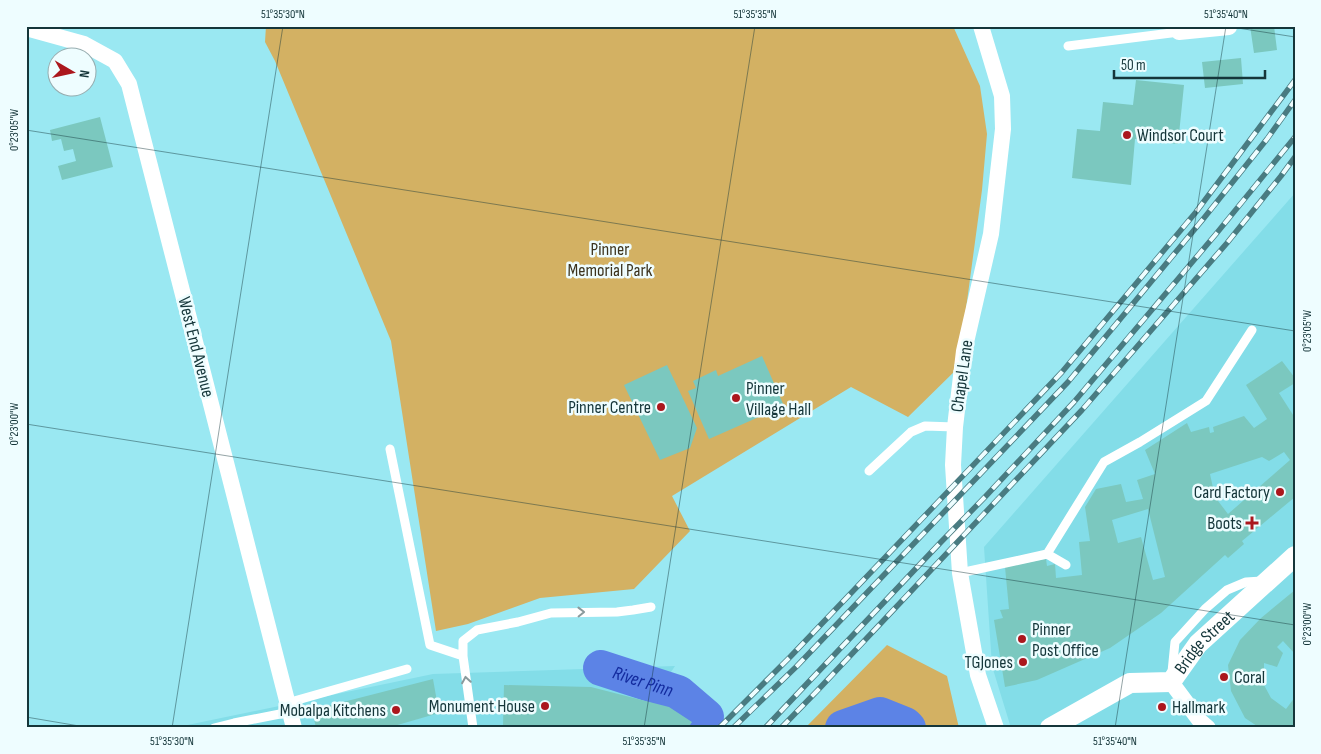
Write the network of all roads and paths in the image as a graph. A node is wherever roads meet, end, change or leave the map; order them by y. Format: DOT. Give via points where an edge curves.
graph roads {
  1 [pos="981,26"];
  2 [pos="1228,27"];
  3 [pos="26,28"];
  4 [pos="1203,28"];
  5 [pos="1180,32"];
  6 [pos="1068,46"];
  7 [pos="1252,330"];
  8 [pos="955,427"];
  9 [pos="390,449"];
  10 [pos="869,471"];
  11 [pos="1047,554"];
  12 [pos="1295,556"];
  13 [pos="1066,566"];
  14 [pos="960,573"];
  15 [pos="651,607"];
  16 [pos="462,656"];
  17 [pos="407,669"];
  18 [pos="1171,682"];
  19 [pos="289,707"];
  20 [pos="214,728"];
  21 [pos="294,728"];
  22 [pos="473,728"];
  23 [pos="996,728"];
  24 [pos="1050,728"];
  25 [pos="1208,728"];
  1 -- 8 [label="street, Chapel Lane" via="1002,96 1003,129 991,234 964,350"];
  2 -- 4 [label="street"];
  3 -- 19 [label="street, West End Avenue" via="84,44 115,62 129,84"];
  4 -- 5 [label="street"];
  5 -- 6 [label="lane"];
  7 -- 11 [label="lane" via="1206,401 1104,462"];
  8 -- 10 [label="lane" via="925,426 911,432"];
  8 -- 14 [label="street, Chapel Lane" via="953,465"];
  9 -- 16 [label="lane" via="430,645"];
  11 -- 13 [label="lane"];
  11 -- 14 [label="lane"];
  12 -- 18 [label="street, Bridge Street" via="1198,644"];
  14 -- 23 [label="street, Chapel Lane" via="978,675"];
  16 -- 15 [label="lane, one-way" via="463,642 476,630 551,613 617,612"];
  22 -- 16 [label="lane, one-way"];
  17 -- 19 [label="lane"];
  18 -- 24 [label="street, Bridge Street" via="1130,683"];
  18 -- 25 [label="street"];
  19 -- 20 [label="lane"];
  19 -- 21 [label="street, West End Avenue"];
}
